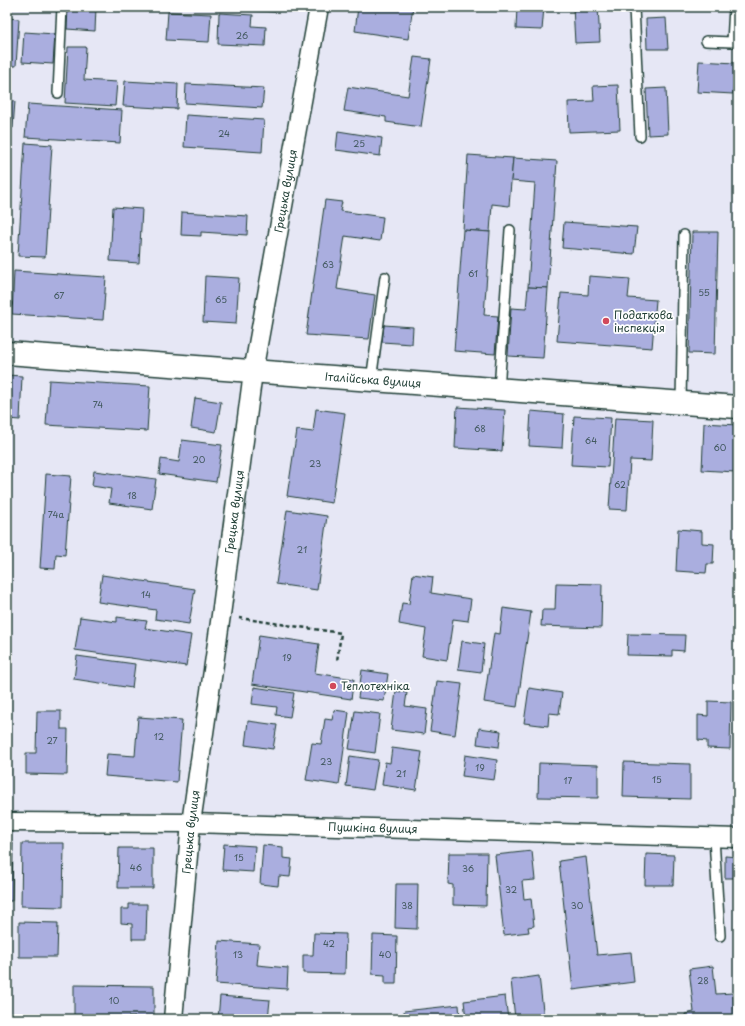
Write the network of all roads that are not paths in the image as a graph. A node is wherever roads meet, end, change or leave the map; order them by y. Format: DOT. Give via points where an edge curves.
graph roads {
  1 [pos="62,7"];
  2 [pos="319,7"];
  3 [pos="634,7"];
  4 [pos="734,7"];
  5 [pos="706,41"];
  6 [pos="58,93"];
  7 [pos="640,136"];
  8 [pos="510,230"];
  9 [pos="684,235"];
  10 [pos="385,277"];
  11 [pos="7,353"];
  12 [pos="253,372"];
  13 [pos="371,381"];
  14 [pos="499,390"];
  15 [pos="681,402"];
  16 [pos="738,407"];
  17 [pos="7,822"];
  18 [pos="190,823"];
  19 [pos="714,838"];
  20 [pos="738,838"];
  21 [pos="720,936"];
  22 [pos="173,1019"];
  1 -- 6 [label="lane"];
  2 -- 12 [label="street, Грецька вулиця"];
  3 -- 7 [label="lane"];
  4 -- 5 [label="lane" via="732,42"];
  8 -- 14 [label="lane"];
  9 -- 15 [label="lane"];
  10 -- 13 [label="lane"];
  11 -- 12 [label="street, Італійська вулиця"];
  12 -- 13 [label="street, Італійська вулиця"];
  12 -- 18 [label="street, Грецька вулиця"];
  13 -- 14 [label="street, Італійська вулиця"];
  14 -- 15 [label="street, Італійська вулиця"];
  15 -- 16 [label="street, Італійська вулиця"];
  17 -- 18 [label="street, Пушкіна вулиця"];
  18 -- 19 [label="street, Пушкіна вулиця"];
  18 -- 22 [label="street, Грецька вулиця"];
  19 -- 20 [label="street, Пушкіна вулиця"];
  19 -- 21 [label="lane"];
}
